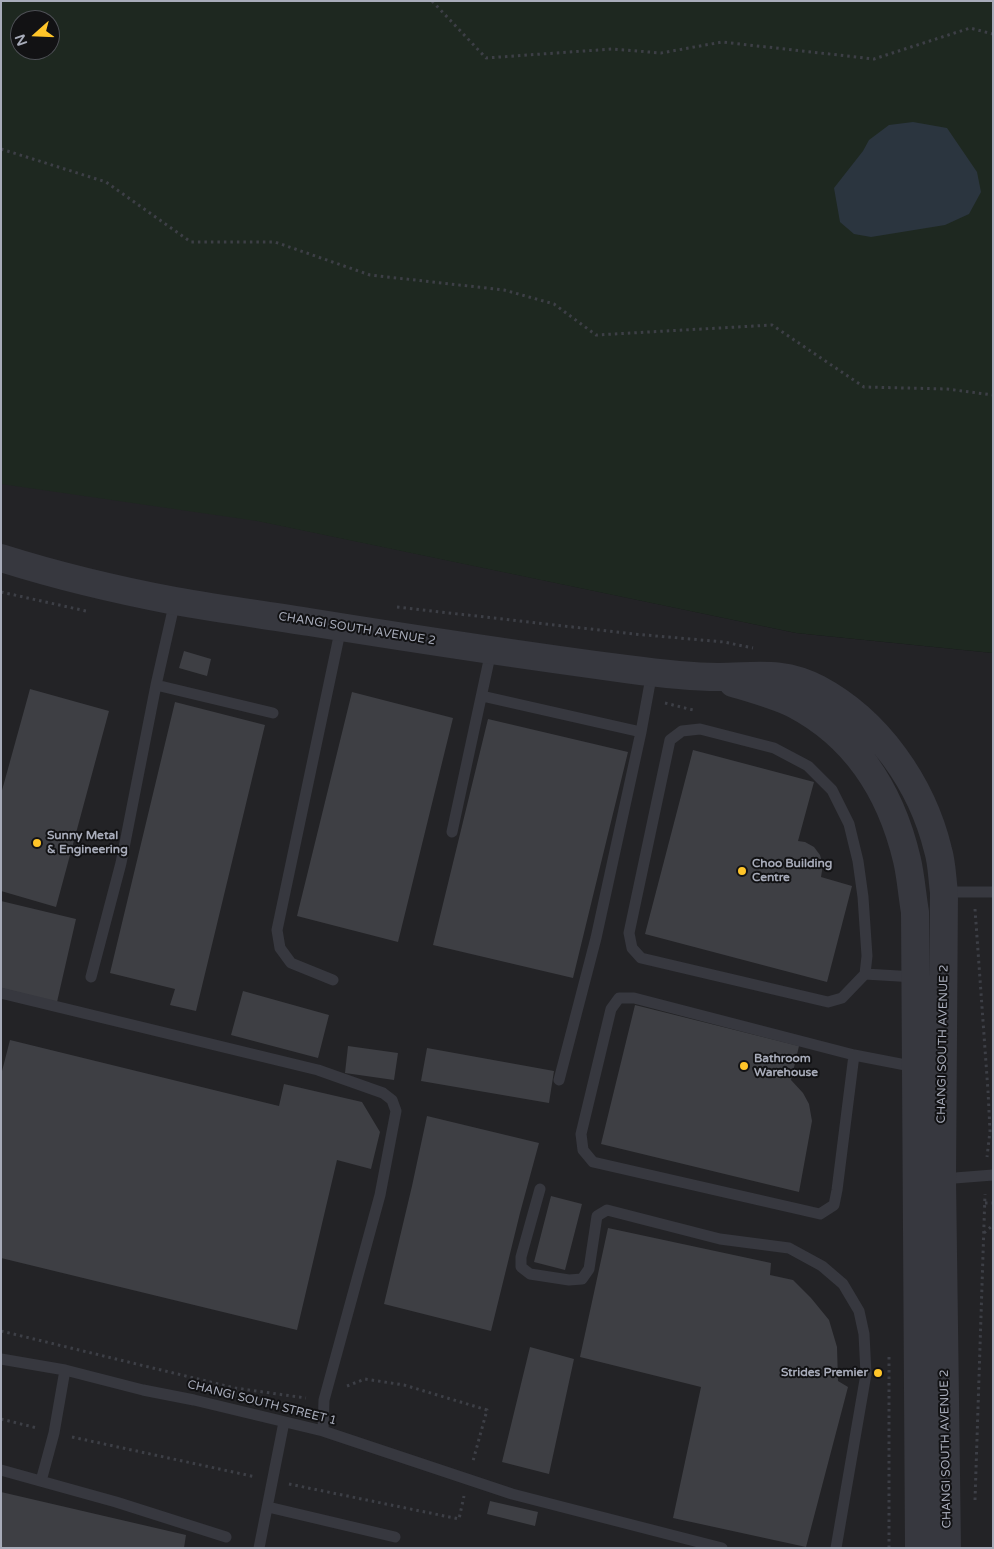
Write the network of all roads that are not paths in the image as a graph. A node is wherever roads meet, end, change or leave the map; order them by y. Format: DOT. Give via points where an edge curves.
graph roads {
  1 [pos="1,558"];
  2 [pos="175,600"];
  3 [pos="341,627"];
  4 [pos="491,651"];
  5 [pos="652,672"];
  6 [pos="717,677"];
  7 [pos="156,685"];
  8 [pos="482,696"];
  9 [pos="273,713"];
  10 [pos="641,732"];
  11 [pos="452,832"];
  12 [pos="944,892"];
  13 [pos="993,892"];
  14 [pos="865,974"];
  15 [pos="91,977"];
  16 [pos="915,977"];
  17 [pos="332,980"];
  18 [pos="1,993"];
  19 [pos="854,1055"];
  20 [pos="916,1066"];
  21 [pos="559,1080"];
  22 [pos="989,1175"];
  23 [pos="929,1179"];
  24 [pos="540,1189"];
  25 [pos="1,1358"];
  26 [pos="66,1370"];
  27 [pos="284,1422"];
  28 [pos="323,1431"];
  29 [pos="1,1470"];
  30 [pos="41,1481"];
  31 [pos="268,1508"];
  32 [pos="226,1537"];
  33 [pos="394,1537"];
  34 [pos="259,1548"];
  35 [pos="722,1548"];
  36 [pos="836,1548"];
  37 [pos="919,1548"];
  38 [pos="947,1548"];
  1 -- 2 [label="street, CHANGI SOUTH AVENUE 2" via="71,578"];
  2 -- 3 [label="street, CHANGI SOUTH AVENUE 2"];
  2 -- 7 [label="lane"];
  3 -- 4 [label="street, CHANGI SOUTH AVENUE 2"];
  3 -- 17 [label="lane" via="277,930 280,948 291,964"];
  4 -- 5 [label="street, CHANGI SOUTH AVENUE 2"];
  4 -- 8 [label="lane"];
  5 -- 6 [label="street, CHANGI SOUTH AVENUE 2"];
  5 -- 10 [label="lane"];
  6 -- 12 [label="street, CHANGI SOUTH AVENUE 2" via="788,677 845,705 873,730 894,756 928,817 938,851"];
  6 -- 16 [label="street, CHANGI SOUTH AVENUE 2" via="793,704 823,722 856,752 874,776 888,802 907,860 915,912"];
  7 -- 9 [label="lane"];
  7 -- 15 [label="lane" via="121,863"];
  8 -- 10 [label="lane"];
  8 -- 11 [label="lane"];
  10 -- 21 [label="lane" via="596,938"];
  12 -- 13 [label="lane"];
  12 -- 23 [label="street, CHANGI SOUTH AVENUE 2"];
  14 -- 14 [label="lane" via="865,925 858,861 849,824 832,790 808,766 774,748 700,729 682,731 670,740 629,933 632,948 641,958 828,1002 842,998"];
  14 -- 16 [label="lane"];
  16 -- 20 [label="street, CHANGI SOUTH AVENUE 2"];
  18 -- 28 [label="lane" via="318,1070 383,1093 392,1100 396,1111 380,1195 324,1400"];
  19 -- 19 [label="lane" via="634,998 619,998 611,1009 581,1134 584,1150 593,1162 820,1214 834,1205 838,1190"];
  19 -- 20 [label="lane"];
  20 -- 23 [label="street, CHANGI SOUTH AVENUE 2"];
  22 -- 23 [label="lane"];
  23 -- 37 [label="street, CHANGI SOUTH AVENUE 2"];
  23 -- 38 [label="street, CHANGI SOUTH AVENUE 2"];
  24 -- 36 [label="lane" via="521,1257 521,1267 530,1274 582,1279 589,1269 597,1216 606,1210 720,1239 789,1248 822,1266 843,1284 859,1311 866,1374"];
  25 -- 26 [label="lane, CHANGI SOUTH STREET 1"];
  26 -- 27 [label="lane, CHANGI SOUTH STREET 1"];
  26 -- 30 [label="lane"];
  27 -- 28 [label="lane, CHANGI SOUTH STREET 1"];
  27 -- 31 [label="lane"];
  28 -- 35 [label="lane, CHANGI SOUTH STREET 1" via="512,1494"];
  29 -- 30 [label="lane"];
  30 -- 32 [label="lane"];
  31 -- 33 [label="lane"];
  31 -- 34 [label="lane"];
}
